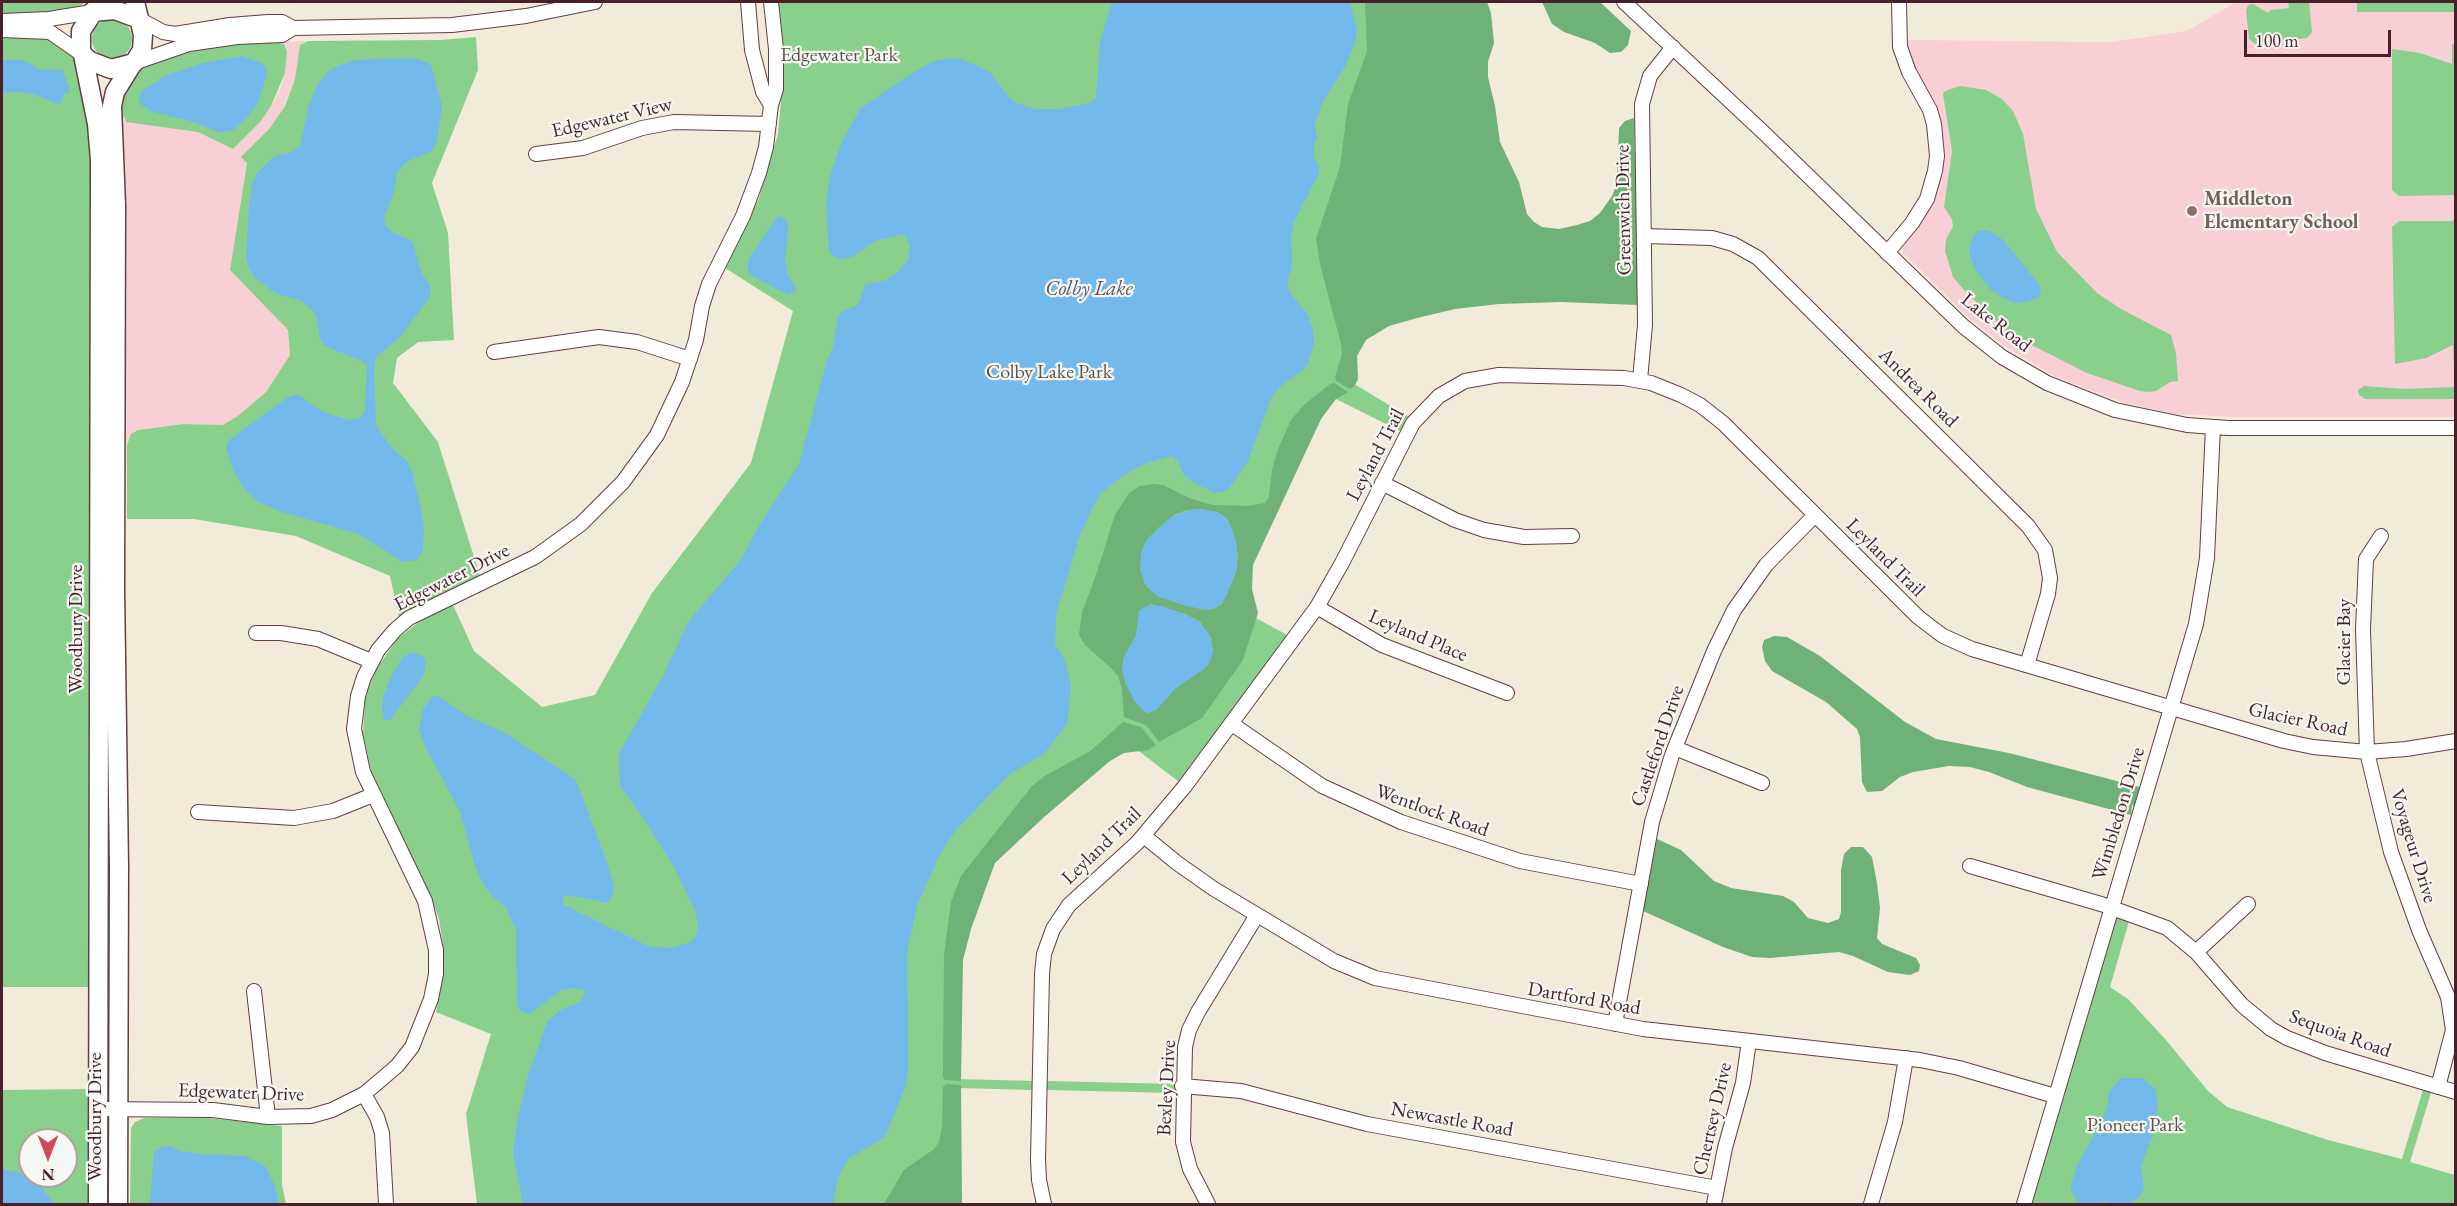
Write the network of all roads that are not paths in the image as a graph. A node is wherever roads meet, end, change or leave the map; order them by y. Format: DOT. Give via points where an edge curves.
graph roads {
  1 [pos="595,2"];
  2 [pos="748,2"];
  3 [pos="771,2"];
  4 [pos="1624,2"];
  5 [pos="1899,2"];
  6 [pos="95,8"];
  7 [pos="138,13"];
  8 [pos="2,21"];
  9 [pos="293,28"];
  10 [pos="2,30"];
  11 [pos="1673,47"];
  12 [pos="83,55"];
  13 [pos="133,63"];
  14 [pos="771,105"];
  15 [pos="769,124"];
  16 [pos="536,154"];
  17 [pos="1644,236"];
  18 [pos="1887,253"];
  19 [pos="494,352"];
  20 [pos="690,359"];
  21 [pos="1640,380"];
  22 [pos="2213,427"];
  23 [pos="2456,428"];
  24 [pos="1382,483"];
  25 [pos="1815,515"];
  26 [pos="1572,536"];
  27 [pos="2380,536"];
  28 [pos="1317,608"];
  29 [pos="256,633"];
  30 [pos="371,661"];
  31 [pos="2027,665"];
  32 [pos="1507,693"];
  33 [pos="2171,707"];
  34 [pos="1232,724"];
  35 [pos="2456,741"];
  36 [pos="1675,748"];
  37 [pos="2367,752"];
  38 [pos="1762,783"];
  39 [pos="374,795"];
  40 [pos="198,812"];
  41 [pos="1144,836"];
  42 [pos="1970,866"];
  43 [pos="1641,884"];
  44 [pos="2248,904"];
  45 [pos="2111,908"];
  46 [pos="1257,915"];
  47 [pos="2196,952"];
  48 [pos="254,991"];
  49 [pos="1615,1024"];
  50 [pos="1749,1041"];
  51 [pos="1906,1058"];
  52 [pos="1182,1086"];
  53 [pos="2438,1087"];
  54 [pos="2456,1092"];
  55 [pos="364,1094"];
  56 [pos="2055,1096"];
  57 [pos="99,1110"];
  58 [pos="119,1110"];
  59 [pos="268,1117"];
  60 [pos="1717,1188"];
  61 [pos="99,1204"];
  62 [pos="118,1204"];
  63 [pos="386,1204"];
  64 [pos="1044,1204"];
  65 [pos="1208,1204"];
  66 [pos="1714,1204"];
  67 [pos="1871,1204"];
  68 [pos="2024,1204"];
  1 -- 9 [label="street" via="475,23"];
  2 -- 14 [label="street, Edgewater Drive" via="752,50 763,92"];
  3 -- 14 [label="street, Edgewater Drive" via="776,89"];
  4 -- 11 [label="street, Lake Road"];
  5 -- 18 [label="street" via="1900,47 1932,117 1937,156 1927,199"];
  6 -- 7 [label="main road"];
  6 -- 8 [label="street" via="49,19"];
  6 -- 12 [label="main road" via="81,32"];
  7 -- 9 [label="street" via="163,32 175,34 259,22 282,22"];
  7 -- 13 [label="main road" via="143,43"];
  9 -- 13 [label="street" via="282,35 195,43"];
  10 -- 12 [label="street" via="50,32"];
  11 -- 17 [label="street, Greenwich Drive" via="1650,76 1643,98"];
  11 -- 18 [label="street, Lake Road"];
  12 -- 13 [label="main road" via="107,68"];
  12 -- 57 [label="main road, Woodbury Drive" via="100,160"];
  13 -- 58 [label="main road, Woodbury Drive" via="115,92 112,106 116,174"];
  14 -- 15 [label="street, Edgewater Drive"];
  15 -- 16 [label="street, Edgewater View" via="674,122 642,128 583,148"];
  15 -- 20 [label="street, Edgewater Drive" via="766,147 743,216 709,284"];
  17 -- 21 [label="street, Greenwich Drive" via="1645,335"];
  17 -- 31 [label="street, Andrea Road" via="1712,238 1738,246 1762,261 2028,526 2045,550 2050,578"];
  18 -- 22 [label="street, Lake Road" via="1970,332 2039,379 2123,413"];
  19 -- 20 [label="street" via="599,337 637,342"];
  20 -- 30 [label="street, Edgewater Drive" via="657,435 603,505 535,557 409,618"];
  21 -- 24 [label="street, Leyland Trail" via="1499,375 1465,381 1443,392 1423,410"];
  21 -- 25 [label="street, Leyland Trail" via="1676,392 1706,410"];
  22 -- 23 [label="street, Lake Road"];
  22 -- 33 [label="street, Wimbledon Drive" via="2205,575 2196,624"];
  24 -- 26 [label="street" via="1459,522 1484,530 1524,537"];
  24 -- 28 [label="street, Leyland Trail"];
  25 -- 31 [label="street, Leyland Trail" via="1933,629 1966,646"];
  25 -- 36 [label="street, Castleford Drive" via="1766,566 1738,604 1720,637"];
  27 -- 37 [label="street, Glacier Bay" via="2366,559 2363,629"];
  28 -- 32 [label="street, Leyland Place" via="1389,648"];
  28 -- 34 [label="street, Leyland Trail"];
  29 -- 30 [label="street" via="318,639"];
  30 -- 39 [label="street, Edgewater Drive" via="358,696 354,729 363,772"];
  31 -- 33 [label="street, Leyland Trail"];
  33 -- 37 [label="street, Glacier Road" via="2284,741"];
  33 -- 45 [label="street, Wimbledon Drive"];
  34 -- 41 [label="street, Leyland Trail"];
  34 -- 43 [label="street, Wentlock Road" via="1322,786 1401,822 1511,858"];
  35 -- 37 [label="street, Glacier Road"];
  36 -- 38 [label="street"];
  36 -- 43 [label="street, Castleford Drive" via="1657,801"];
  37 -- 53 [label="street, Voyageur Drive" via="2391,852 2448,997 2453,1030"];
  39 -- 40 [label="street" via="333,811 294,818"];
  39 -- 55 [label="street, Edgewater Drive" via="424,901 436,950 436,974 431,999 412,1047 397,1066"];
  41 -- 46 [label="street, Dartford Road" via="1194,875"];
  41 -- 64 [label="street, Leyland Trail" via="1069,905 1047,945 1042,974 1038,1155"];
  42 -- 45 [label="street, Sequoia Road"];
  43 -- 49 [label="street, Castleford Drive"];
  44 -- 47 [label="street"];
  45 -- 47 [label="street, Sequoia Road" via="2167,928"];
  45 -- 56 [label="street, Wimbledon Drive"];
  46 -- 49 [label="street, Dartford Road" via="1334,961 1375,978"];
  46 -- 52 [label="street, Bexley Drive" via="1191,1026 1184,1051"];
  47 -- 53 [label="street, Sequoia Road" via="2242,1005 2287,1038"];
  48 -- 59 [label="street"];
  49 -- 50 [label="street, Dartford Road"];
  50 -- 51 [label="street, Dartford Road"];
  50 -- 60 [label="street, Chertsey Drive" via="1743,1083"];
  51 -- 56 [label="street, Dartford Road" via="1959,1068"];
  51 -- 67 [label="street" via="1894,1122"];
  52 -- 60 [label="street, Newcastle Road" via="1241,1091 1367,1124"];
  52 -- 65 [label="street, Bexley Drive" via="1185,1153"];
  53 -- 54 [label="street, Sequoia Road"];
  55 -- 59 [label="street, Edgewater Drive" via="311,1116"];
  55 -- 63 [label="street" via="382,1133"];
  56 -- 68 [label="street, Wimbledon Drive"];
  57 -- 58 [label="street, Edgewater Drive"];
  57 -- 61 [label="main road, Woodbury Drive"];
  58 -- 59 [label="street, Edgewater Drive" via="213,1110"];
  58 -- 62 [label="main road, Woodbury Drive"];
  60 -- 66 [label="street, Chertsey Drive"];
}
